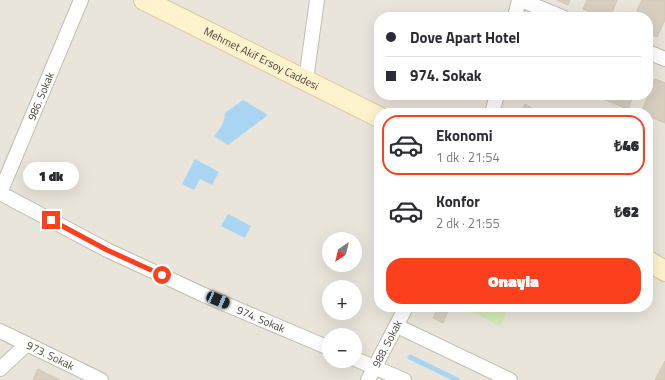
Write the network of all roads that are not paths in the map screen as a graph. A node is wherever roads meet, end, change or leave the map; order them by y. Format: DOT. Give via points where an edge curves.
graph roads {
  1 [pos="81,0"];
  2 [pos="144,0"];
  3 [pos="317,0"];
  4 [pos="520,0"];
  5 [pos="516,12"];
  6 [pos="550,12"];
  7 [pos="653,54"];
  8 [pos="665,59"];
  9 [pos="306,80"];
  10 [pos="374,114"];
  11 [pos="0,193"];
  12 [pos="653,265"];
  13 [pos="665,271"];
  14 [pos="404,312"];
  15 [pos="397,326"];
  16 [pos="0,331"];
  17 [pos="27,344"];
  18 [pos="322,345"];
  19 [pos="362,362"];
  20 [pos="375,367"];
  21 [pos="0,369"];
  22 [pos="101,380"];
  23 [pos="368,380"];
  24 [pos="404,380"];
  25 [pos="510,380"];
  1 -- 11 [label="street, 986. Sokak"];
  2 -- 9 [label="street, Mehmet Akif Ersoy Caddesi"];
  3 -- 9 [label="street"];
  4 -- 5 [label="street"];
  4 -- 6 [label="street"];
  7 -- 8 [label="street"];
  9 -- 10 [label="street, Mehmet Akif Ersoy Caddesi"];
  11 -- 18 [label="street, 974. Sokak" via="107,250"];
  12 -- 13 [label="street"];
  14 -- 15 [label="street, 988. Sokak"];
  15 -- 20 [label="street, 988. Sokak"];
  15 -- 25 [label="street"];
  16 -- 17 [label="street, 973. Sokak"];
  17 -- 21 [label="street"];
  17 -- 22 [label="street, 973. Sokak"];
  19 -- 20 [label="street"];
  20 -- 23 [label="street, 988. Sokak"];
  20 -- 24 [label="street"];
}
